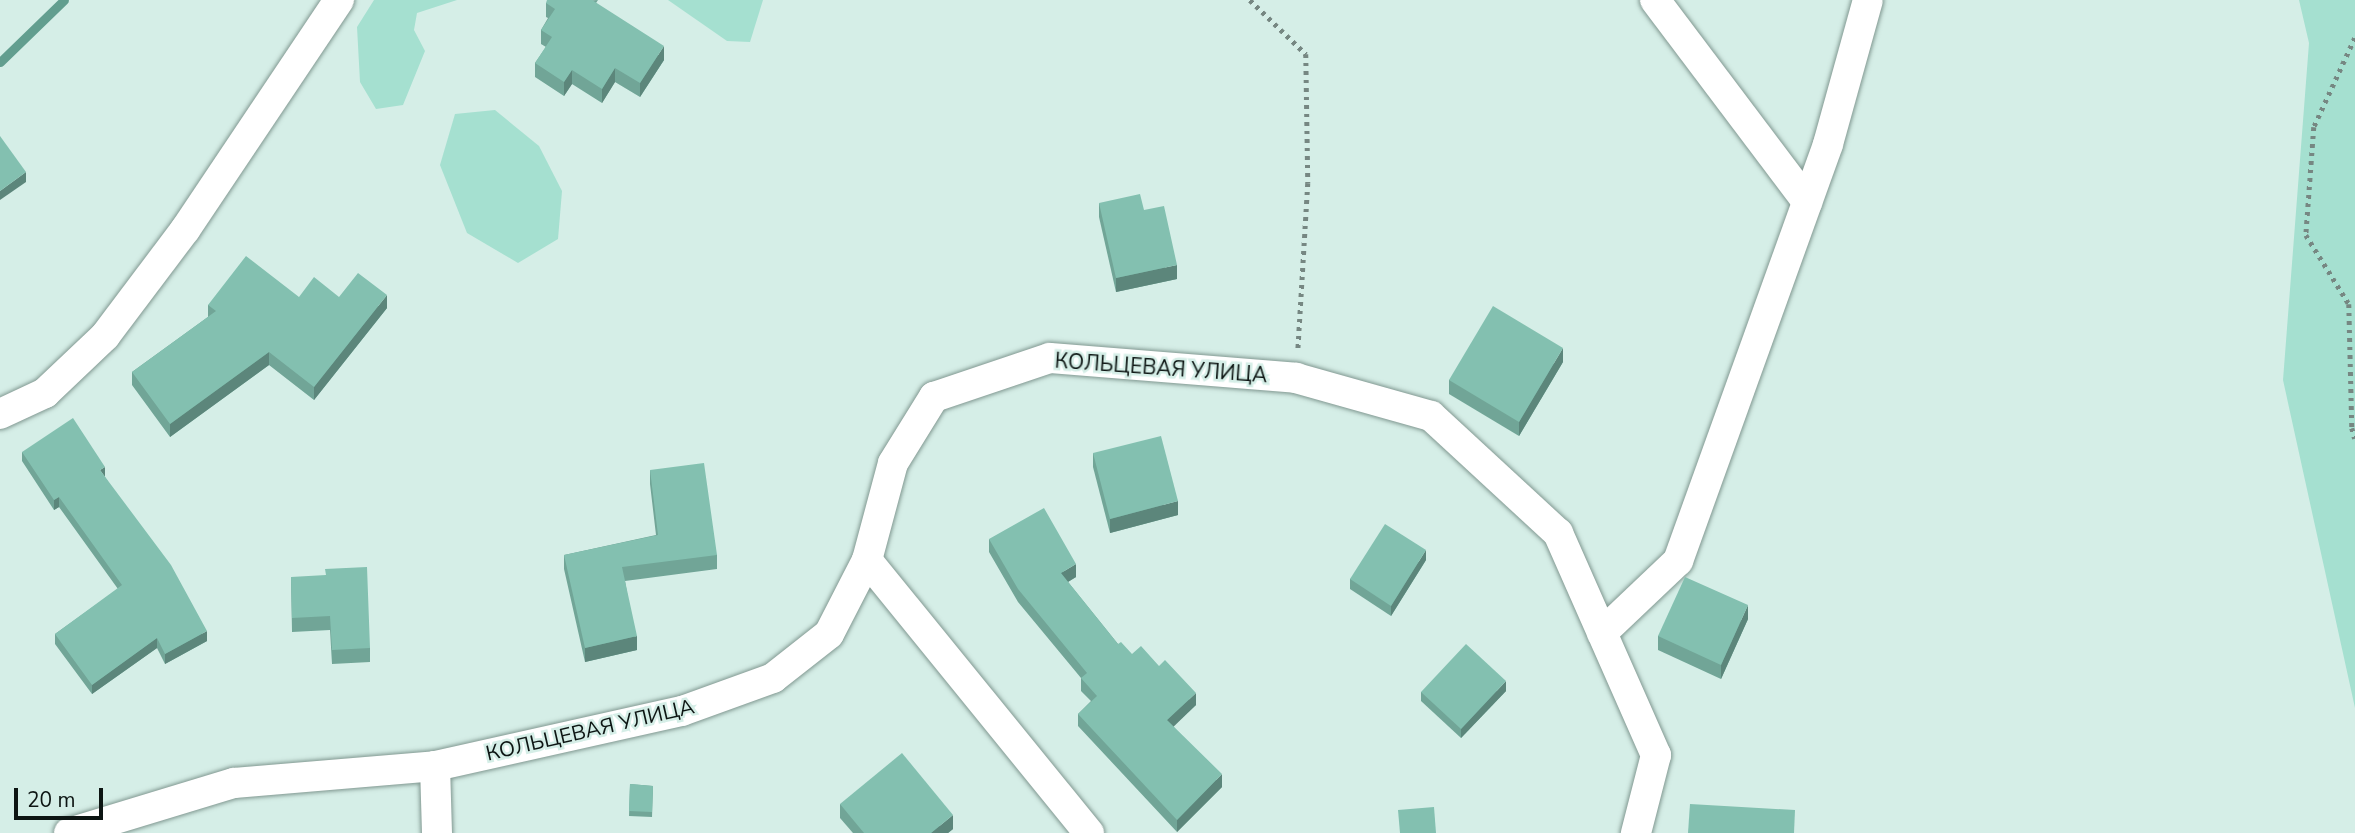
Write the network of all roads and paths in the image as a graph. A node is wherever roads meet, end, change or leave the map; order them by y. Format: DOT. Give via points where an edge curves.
graph roads {
  1 [pos="339,0"];
  2 [pos="1250,0"];
  3 [pos="1655,0"];
  4 [pos="1868,0"];
  5 [pos="2355,38"];
  6 [pos="1807,202"];
  7 [pos="1296,377"];
  8 [pos="0,414"];
  9 [pos="2355,439"];
  10 [pos="867,561"];
  11 [pos="1602,633"];
  12 [pos="435,765"];
  13 [pos="69,833"];
  14 [pos="437,833"];
  15 [pos="1089,833"];
  16 [pos="1636,833"];
  1 -- 8 [label="street" via="185,230 105,336 45,393"];
  2 -- 7 [label="path" via="1306,54 1308,183"];
  3 -- 6 [label="street"];
  4 -- 6 [label="street"];
  5 -- 9 [label="path" via="2314,127 2306,235 2349,304"];
  6 -- 11 [label="street" via="1678,561"];
  7 -- 10 [label="street, КОЛЬЦЕВАЯ УЛИЦА" via="1050,359 934,397 893,463"];
  7 -- 11 [label="street, КОЛЬЦЕВАЯ УЛИЦА" via="1431,416 1558,533"];
  10 -- 12 [label="street, КОЛЬЦЕВАЯ УЛИЦА" via="829,634 773,678 682,711"];
  10 -- 15 [label="street"];
  11 -- 16 [label="street, КОЛЬЦЕВАЯ УЛИЦА" via="1656,755"];
  12 -- 13 [label="street, КОЛЬЦЕВАЯ УЛИЦА" via="234,783"];
  12 -- 14 [label="street"];
}
